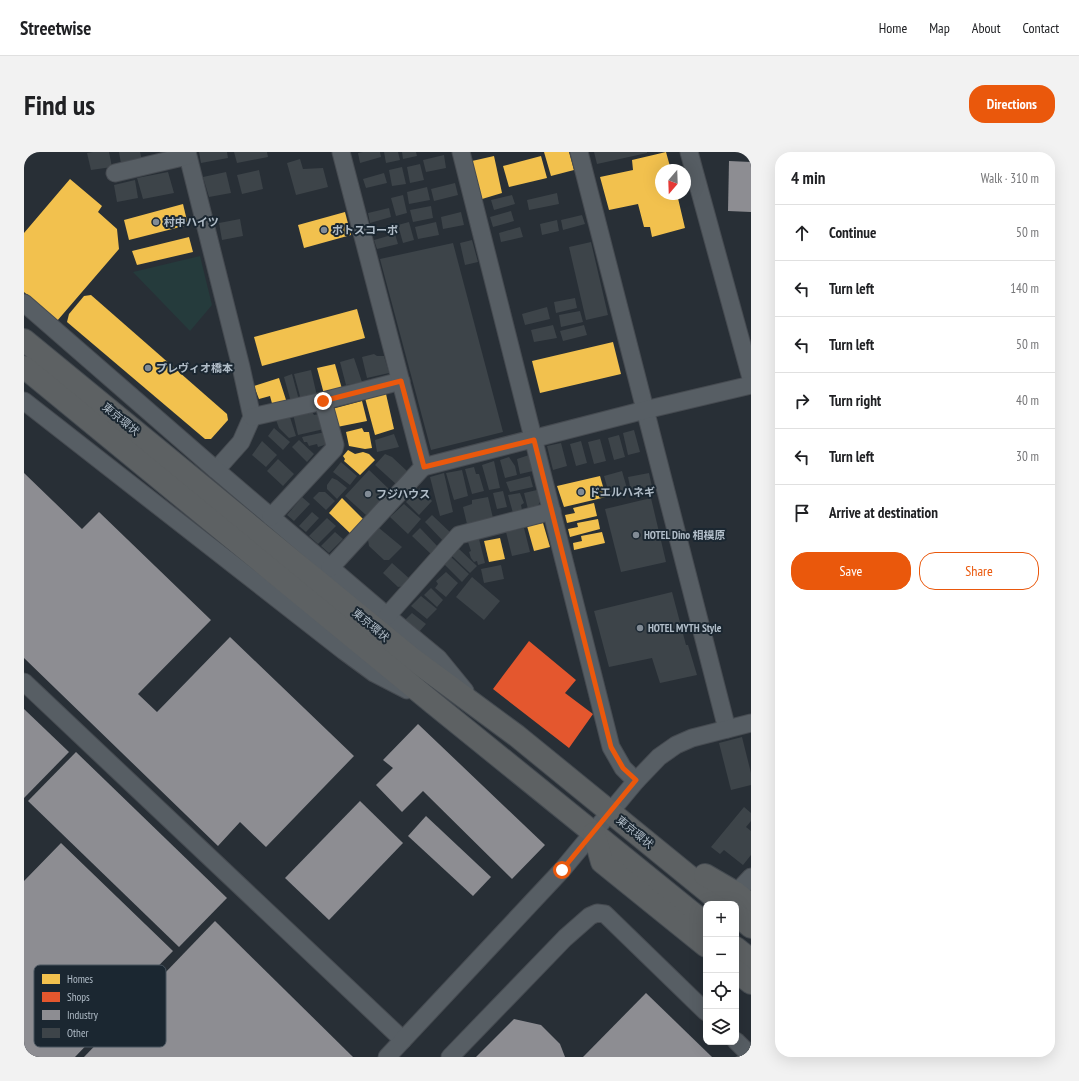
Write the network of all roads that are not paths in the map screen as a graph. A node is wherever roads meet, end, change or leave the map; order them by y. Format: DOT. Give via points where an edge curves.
graph roads {
  1 [pos="341,152"];
  2 [pos="461,152"];
  3 [pos="579,152"];
  4 [pos="689,152"];
  5 [pos="187,154"];
  6 [pos="115,173"];
  7 [pos="24,303"];
  8 [pos="24,340"];
  9 [pos="24,367"];
  10 [pos="751,378"];
  11 [pos="401,381"];
  12 [pos="751,385"];
  13 [pos="24,401"];
  14 [pos="323,401"];
  15 [pos="645,410"];
  16 [pos="252,417"];
  17 [pos="534,440"];
  18 [pos="424,467"];
  19 [pos="216,470"];
  20 [pos="552,511"];
  21 [pos="271,517"];
  22 [pos="330,568"];
  23 [pos="386,616"];
  24 [pos="24,682"];
  25 [pos="432,703"];
  26 [pos="478,708"];
  27 [pos="751,722"];
  28 [pos="720,731"];
  29 [pos="636,780"];
  30 [pos="610,812"];
  31 [pos="594,833"];
  32 [pos="751,877"];
  33 [pos="733,901"];
  34 [pos="739,901"];
  35 [pos="739,907"];
  36 [pos="703,922"];
  37 [pos="751,926"];
  38 [pos="703,944"];
  39 [pos="739,950"];
  40 [pos="751,960"];
  41 [pos="738,973"];
  42 [pos="751,983"];
  43 [pos="703,1009"];
  44 [pos="404,1040"];
  45 [pos="739,1045"];
  46 [pos="751,1056"];
  47 [pos="386,1057"];
  48 [pos="450,1057"];
  1 -- 11 [label="street"];
  2 -- 17 [label="street"];
  3 -- 15 [label="street"];
  4 -- 10 [label="street"];
  5 -- 6 [label="street"];
  5 -- 16 [label="street"];
  7 -- 19 [label="street"];
  8 -- 26 [label="highway, 東京環状" via="410,657"];
  9 -- 25 [label="highway, 東京環状"];
  11 -- 14 [label="street"];
  11 -- 18 [label="street"];
  12 -- 15 [label="street"];
  13 -- 25 [label="street" via="344,651 374,673"];
  14 -- 16 [label="street"];
  14 -- 21 [label="street" via="335,446 333,451"];
  15 -- 17 [label="street"];
  15 -- 28 [label="street"];
  16 -- 19 [label="street" via="241,442"];
  17 -- 18 [label="street"];
  17 -- 20 [label="street"];
  18 -- 22 [label="street"];
  19 -- 21 [label="street"];
  20 -- 23 [label="street" via="459,535"];
  20 -- 29 [label="street" via="611,747 623,768"];
  21 -- 22 [label="street"];
  22 -- 23 [label="street"];
  23 -- 26 [label="street" via="438,658"];
  24 -- 44 [label="street"];
  25 -- 31 [label="highway, 東京環状"];
  26 -- 30 [label="highway, 東京環状" via="517,736"];
  27 -- 28 [label="street"];
  28 -- 29 [label="street" via="676,745 659,757"];
  29 -- 30 [label="street"];
  30 -- 31 [label="street"];
  30 -- 33 [label="highway, 東京環状"];
  31 -- 36 [label="highway, 東京環状"];
  31 -- 38 [label="highway" via="602,862"];
  31 -- 44 [label="street"];
  32 -- 34 [label="street"];
  35 -- 37 [label="highway"];
  39 -- 40 [label="highway"];
  41 -- 42 [label="highway"];
  43 -- 48 [label="street" via="605,914 596,914 590,916 565,938"];
  44 -- 47 [label="street"];
  45 -- 46 [label="street"];
}
